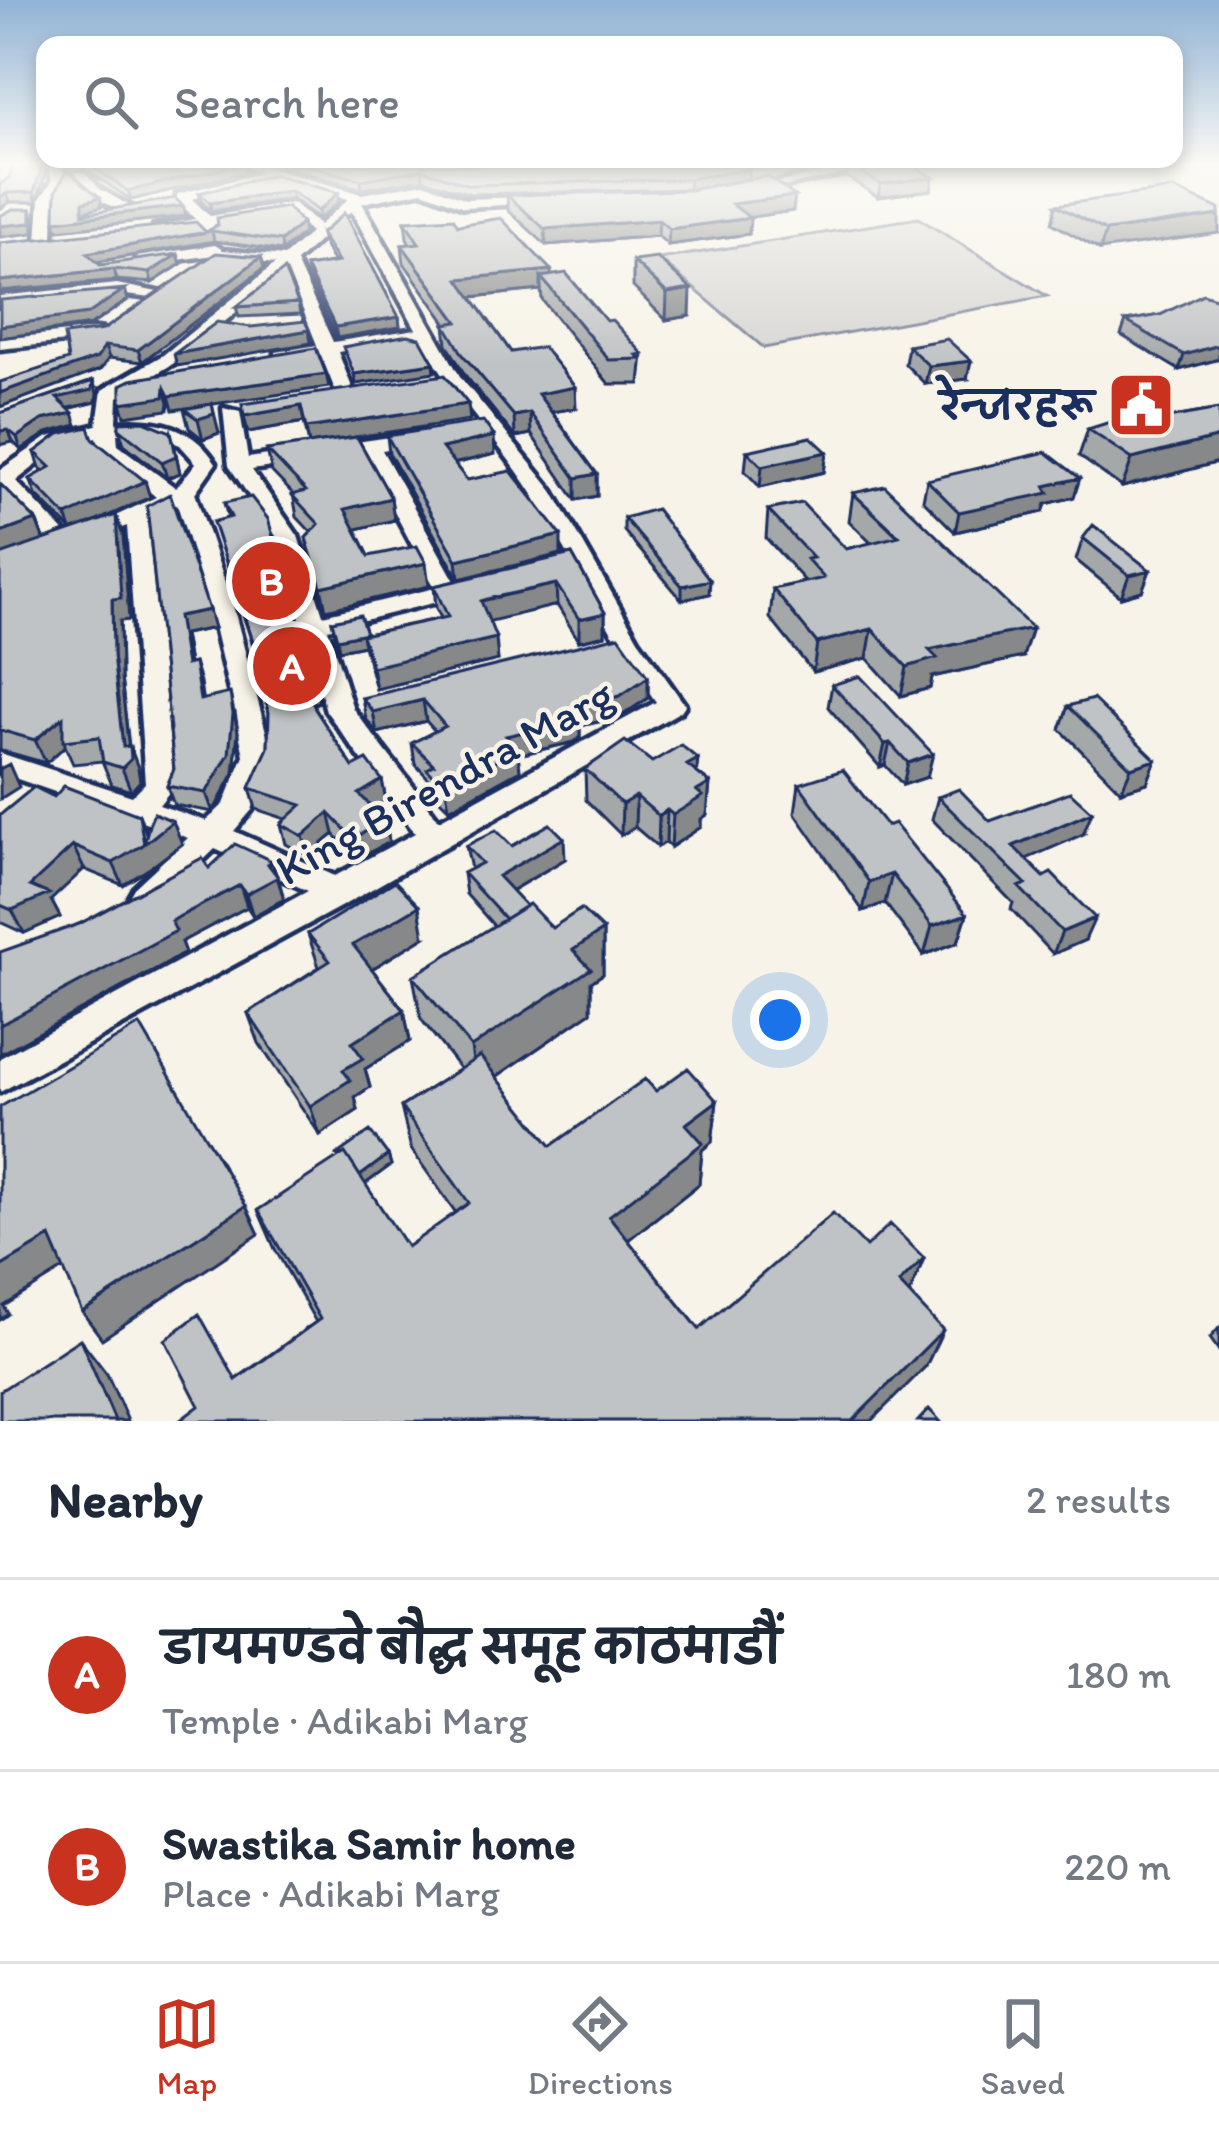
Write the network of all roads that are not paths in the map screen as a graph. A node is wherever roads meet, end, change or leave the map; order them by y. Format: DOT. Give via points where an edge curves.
graph roads {
  1 [pos="46,231"];
  2 [pos="208,231"];
  3 [pos="375,231"];
  4 [pos="319,233"];
  5 [pos="68,239"];
  6 [pos="45,241"];
  7 [pos="26,243"];
  8 [pos="214,252"];
  9 [pos="287,261"];
  10 [pos="124,263"];
  11 [pos="101,266"];
  12 [pos="97,292"];
  13 [pos="160,294"];
  14 [pos="0,301"];
  15 [pos="29,311"];
  16 [pos="211,322"];
  17 [pos="316,322"];
  18 [pos="113,324"];
  19 [pos="295,324"];
  20 [pos="253,330"];
  21 [pos="427,332"];
  22 [pos="23,341"];
  23 [pos="0,344"];
  24 [pos="327,348"];
  25 [pos="102,356"];
  26 [pos="259,359"];
  27 [pos="185,376"];
  28 [pos="130,385"];
  29 [pos="367,392"];
  30 [pos="346,395"];
  31 [pos="322,398"];
  32 [pos="231,412"];
  33 [pos="187,418"];
  34 [pos="143,424"];
  35 [pos="488,428"];
  36 [pos="107,429"];
  37 [pos="464,432"];
  38 [pos="440,436"];
  39 [pos="370,447"];
  40 [pos="239,466"];
  41 [pos="2,478"];
  42 [pos="178,496"];
  43 [pos="137,518"];
  44 [pos="494,581"];
  45 [pos="449,591"];
  46 [pos="310,626"];
  47 [pos="0,763"];
  48 [pos="54,779"];
  49 [pos="138,808"];
  50 [pos="18,810"];
  51 [pos="214,835"];
  52 [pos="436,838"];
  53 [pos="340,892"];
  54 [pos="108,914"];
  55 [pos="0,1076"];
  1 -- 6 [label="street"];
  2 -- 8 [label="street"];
  3 -- 21 [label="street, King Birendra Marg"];
  4 -- 9 [label="street"];
  5 -- 6 [label="street"];
  6 -- 7 [label="street"];
  8 -- 9 [label="street"];
  8 -- 10 [label="street"];
  8 -- 13 [label="street"];
  9 -- 16 [label="street"];
  9 -- 17 [label="street"];
  11 -- 12 [label="street"];
  12 -- 13 [label="street"];
  12 -- 14 [label="street"];
  13 -- 18 [label="street"];
  15 -- 22 [label="street"];
  16 -- 20 [label="street"];
  16 -- 28 [label="street"];
  17 -- 19 [label="street"];
  17 -- 24 [label="street"];
  18 -- 22 [label="street"];
  18 -- 25 [label="street"];
  21 -- 24 [label="street"];
  21 -- 35 [label="street, King Birendra Marg" via="442,381"];
  22 -- 23 [label="street"];
  24 -- 26 [label="street"];
  24 -- 30 [label="street"];
  27 -- 28 [label="street"];
  28 -- 36 [label="street" via="101,386"];
  29 -- 30 [label="street"];
  30 -- 31 [label="street"];
  32 -- 40 [label="street"];
  33 -- 34 [label="street"];
  34 -- 36 [label="street"];
  34 -- 42 [label="street" via="168,429 201,452 203,474"];
  35 -- 37 [label="street"];
  35 -- 52 [label="street, King Birendra Marg" via="542,491 570,564 617,645 672,705"];
  36 -- 41 [label="street" via="47,433"];
  36 -- 42 [label="street" via="108,447"];
  38 -- 39 [label="street"];
  39 -- 40 [label="street"];
  39 -- 45 [label="street"];
  40 -- 46 [label="street" via="286,536"];
  41 -- 43 [label="street" via="53,548"];
  42 -- 43 [label="street"];
  42 -- 51 [label="street" via="223,609 258,755 237,810"];
  43 -- 49 [label="street" via="160,786"];
  44 -- 45 [label="street"];
  45 -- 46 [label="street"];
  46 -- 52 [label="street" via="350,709"];
  47 -- 48 [label="street"];
  48 -- 49 [label="street"];
  48 -- 50 [label="street"];
  49 -- 51 [label="street"];
  51 -- 53 [label="street"];
  51 -- 54 [label="street" via="151,894"];
  52 -- 53 [label="street, King Birendra Marg"];
  53 -- 55 [label="street, King Birendra Marg"];
}
